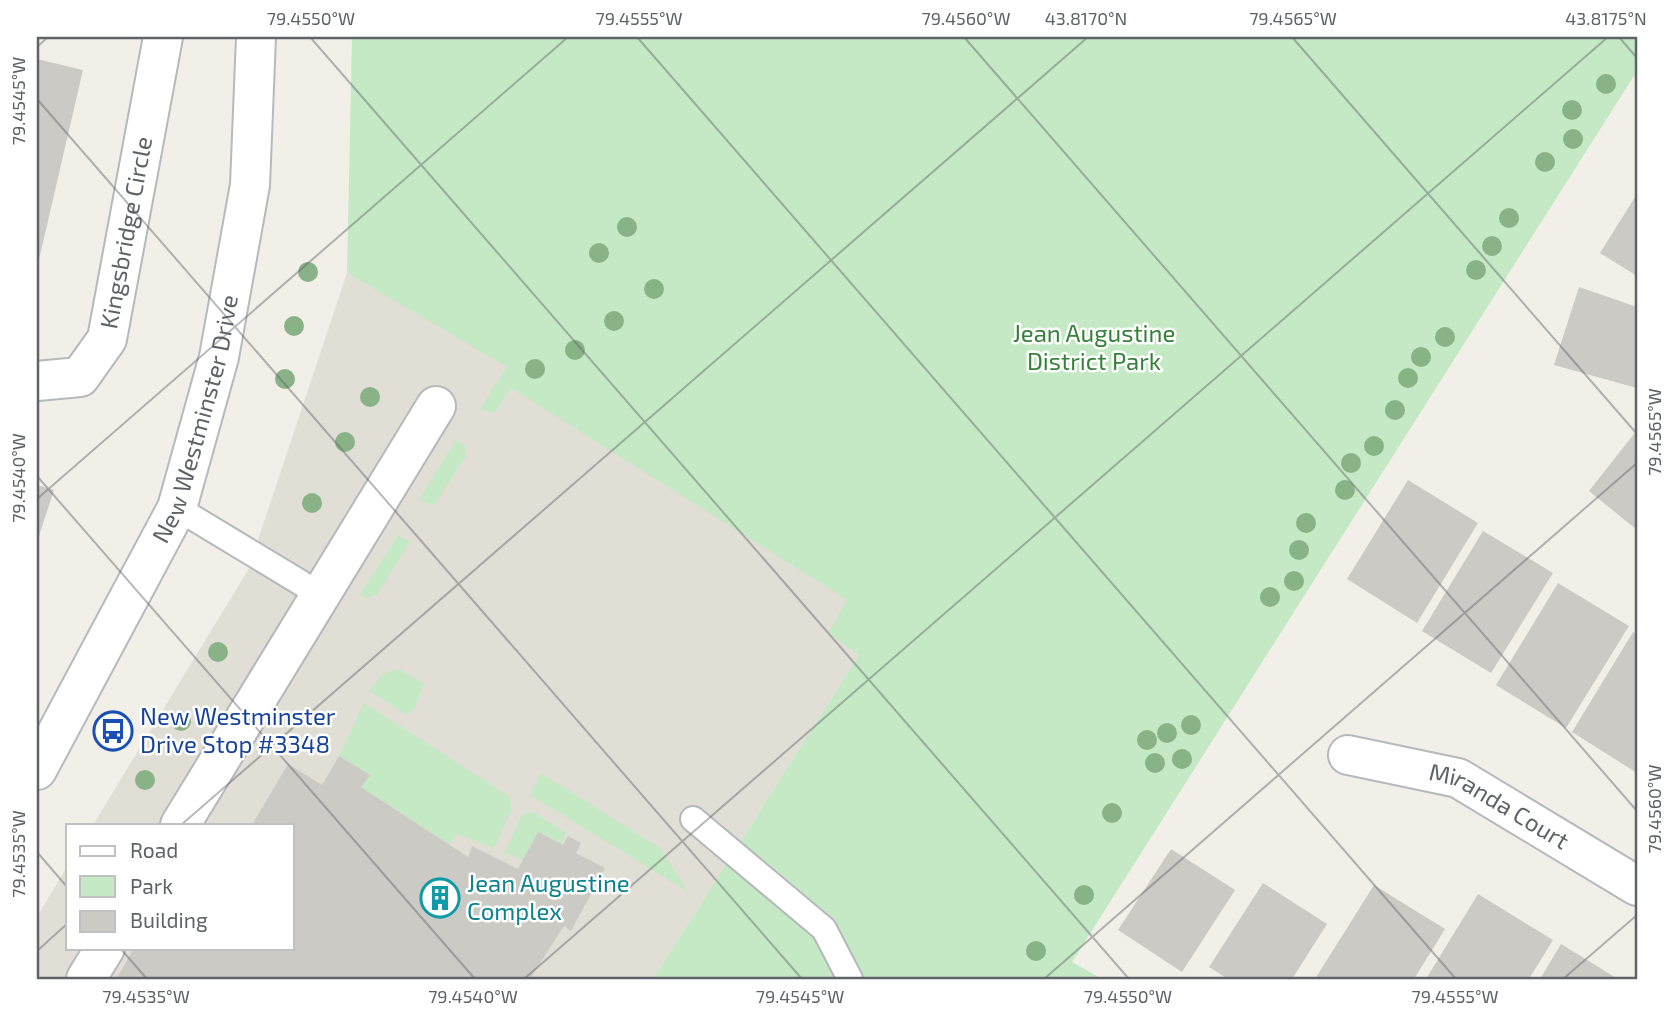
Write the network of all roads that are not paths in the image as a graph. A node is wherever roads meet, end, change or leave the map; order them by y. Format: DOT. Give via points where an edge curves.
graph roads {
  1 [pos="163,37"];
  2 [pos="256,37"];
  3 [pos="37,381"];
  4 [pos="436,405"];
  5 [pos="177,508"];
  6 [pos="321,595"];
  7 [pos="1348,755"];
  8 [pos="37,770"];
  9 [pos="692,819"];
  10 [pos="181,824"];
  11 [pos="1637,886"];
  12 [pos="104,950"];
  13 [pos="86,979"];
  14 [pos="850,979"];
  1 -- 3 [label="street, Kingsbridge Circle" via="107,339 80,377"];
  2 -- 5 [label="street, New Westminster Drive" via="250,185 219,357"];
  4 -- 6 [label="street"];
  5 -- 6 [label="lane"];
  5 -- 8 [label="street, New Westminster Drive"];
  6 -- 10 [label="street"];
  7 -- 11 [label="street, Miranda Court" via="1458,778"];
  9 -- 14 [label="lane" via="824,929"];
  12 -- 13 [label="street"];
}
